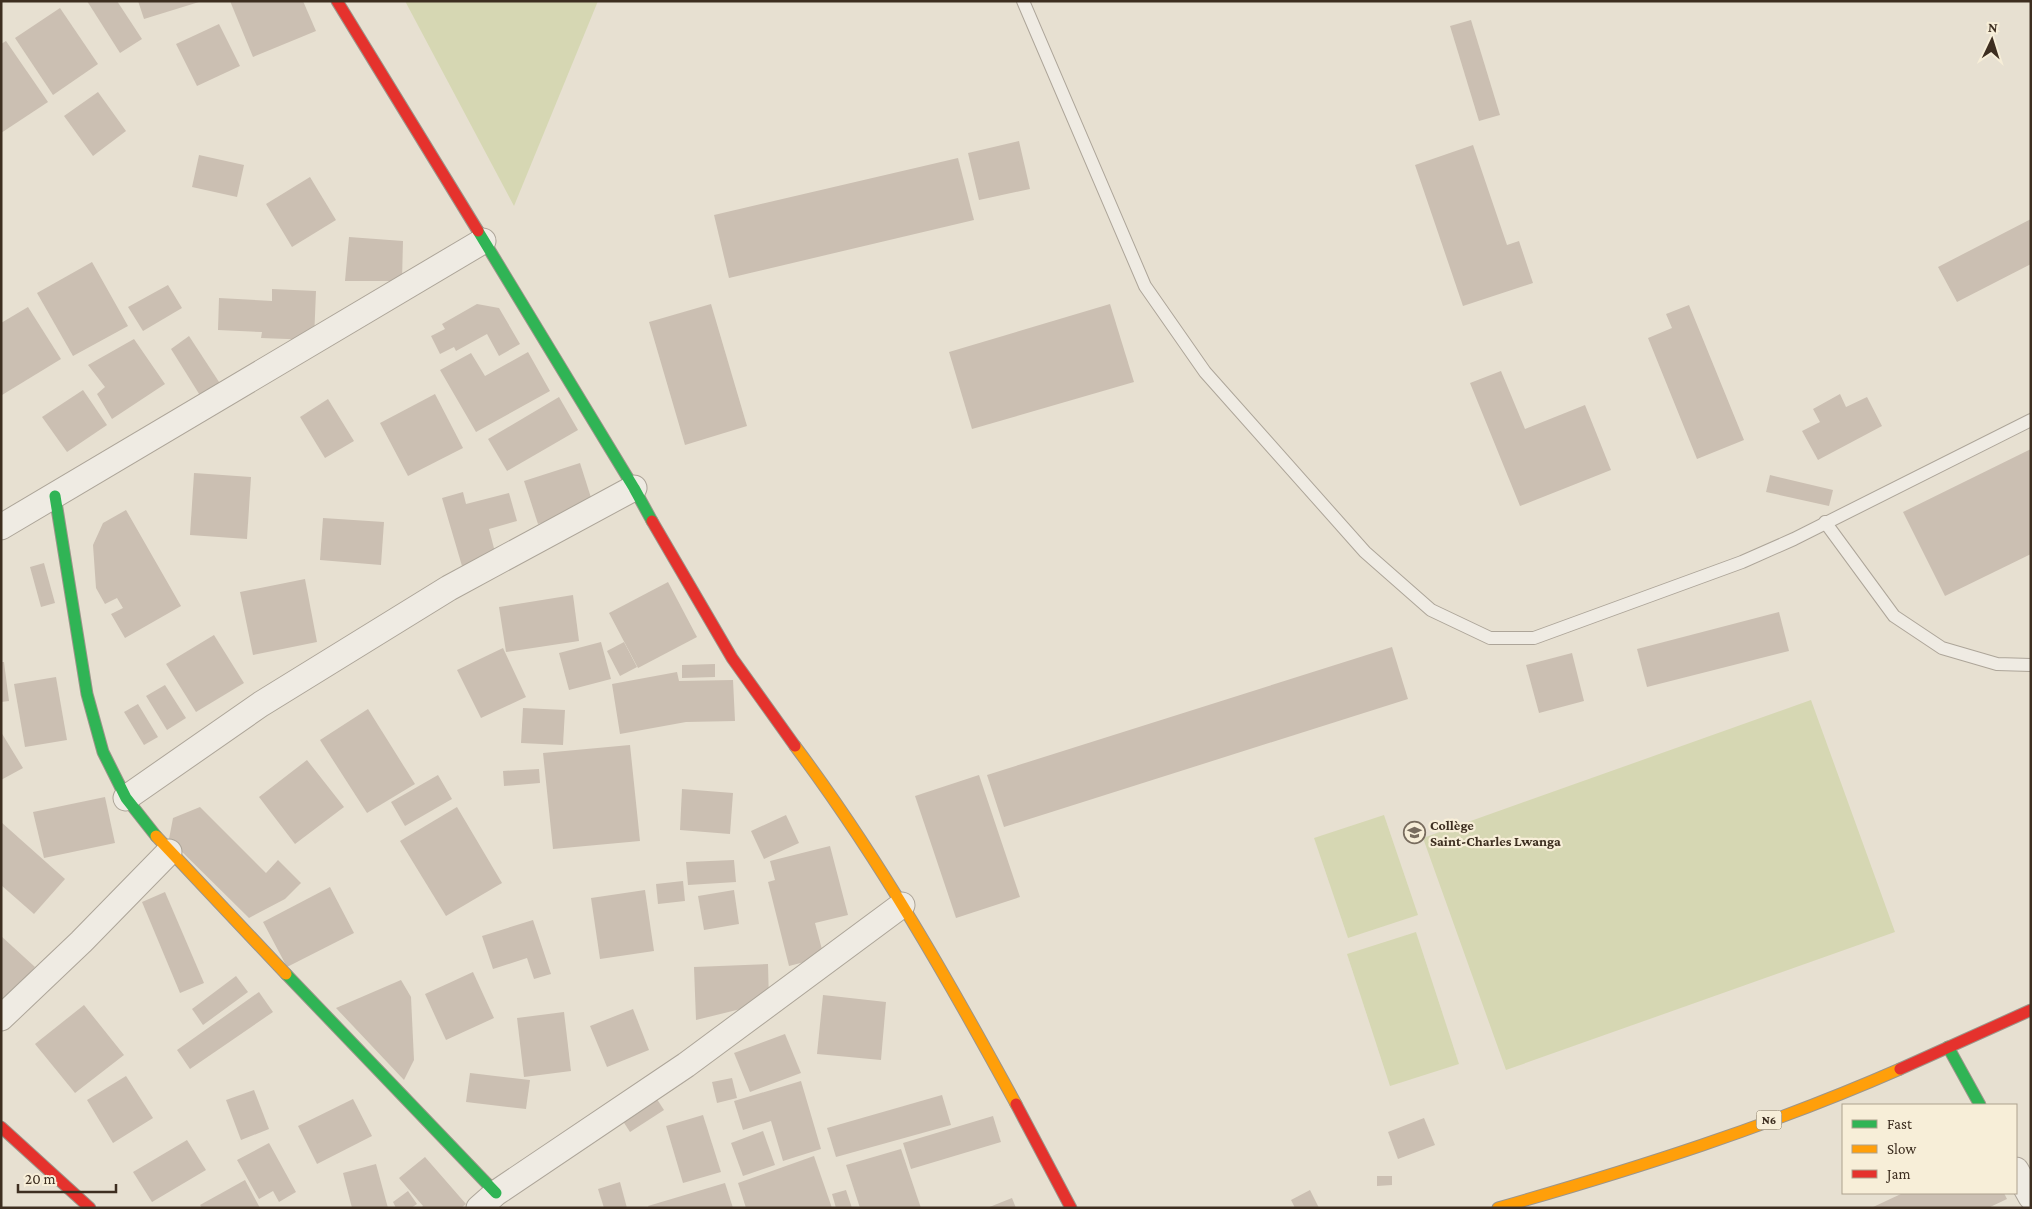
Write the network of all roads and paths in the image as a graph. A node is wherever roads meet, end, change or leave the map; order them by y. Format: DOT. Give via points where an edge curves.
graph roads {
  1 [pos="337,1"];
  2 [pos="1023,1"];
  3 [pos="483,242"];
  4 [pos="2031,420"];
  5 [pos="634,488"];
  6 [pos="56,496"];
  7 [pos="1825,522"];
  8 [pos="1,527"];
  9 [pos="2031,665"];
  10 [pos="126,798"];
  11 [pos="169,852"];
  12 [pos="902,904"];
  13 [pos="2031,1010"];
  14 [pos="1,1018"];
  15 [pos="1948,1047"];
  16 [pos="1979,1104"];
  17 [pos="1,1127"];
  18 [pos="2017,1172"];
  19 [pos="2031,1197"];
  20 [pos="488,1201"];
  21 [pos="90,1208"];
  22 [pos="1071,1208"];
  23 [pos="1498,1208"];
  1 -- 3 [label="street"];
  2 -- 7 [label="lane" via="1150,294 1205,372 1365,552 1430,610 1490,638 1534,638 1742,562"];
  3 -- 5 [label="street"];
  3 -- 6 [label="street"];
  4 -- 7 [label="lane"];
  5 -- 10 [label="street" via="441,593 261,704"];
  5 -- 12 [label="street" via="678,572 748,681 837,804"];
  6 -- 8 [label="street"];
  6 -- 10 [label="street" via="87,694 103,752"];
  7 -- 9 [label="lane" via="1894,616 1942,648 1997,664"];
  10 -- 11 [label="street"];
  11 -- 14 [label="street"];
  11 -- 20 [label="street"];
  12 -- 20 [label="street" via="686,1064"];
  12 -- 22 [label="street" via="1007,1086"];
  13 -- 15 [label="street, N6"];
  15 -- 16 [label="street"];
  15 -- 23 [label="street, N6" via="1885,1076 1733,1134 1577,1186"];
  17 -- 21 [label="street"];
  18 -- 19 [label="street"];
}
